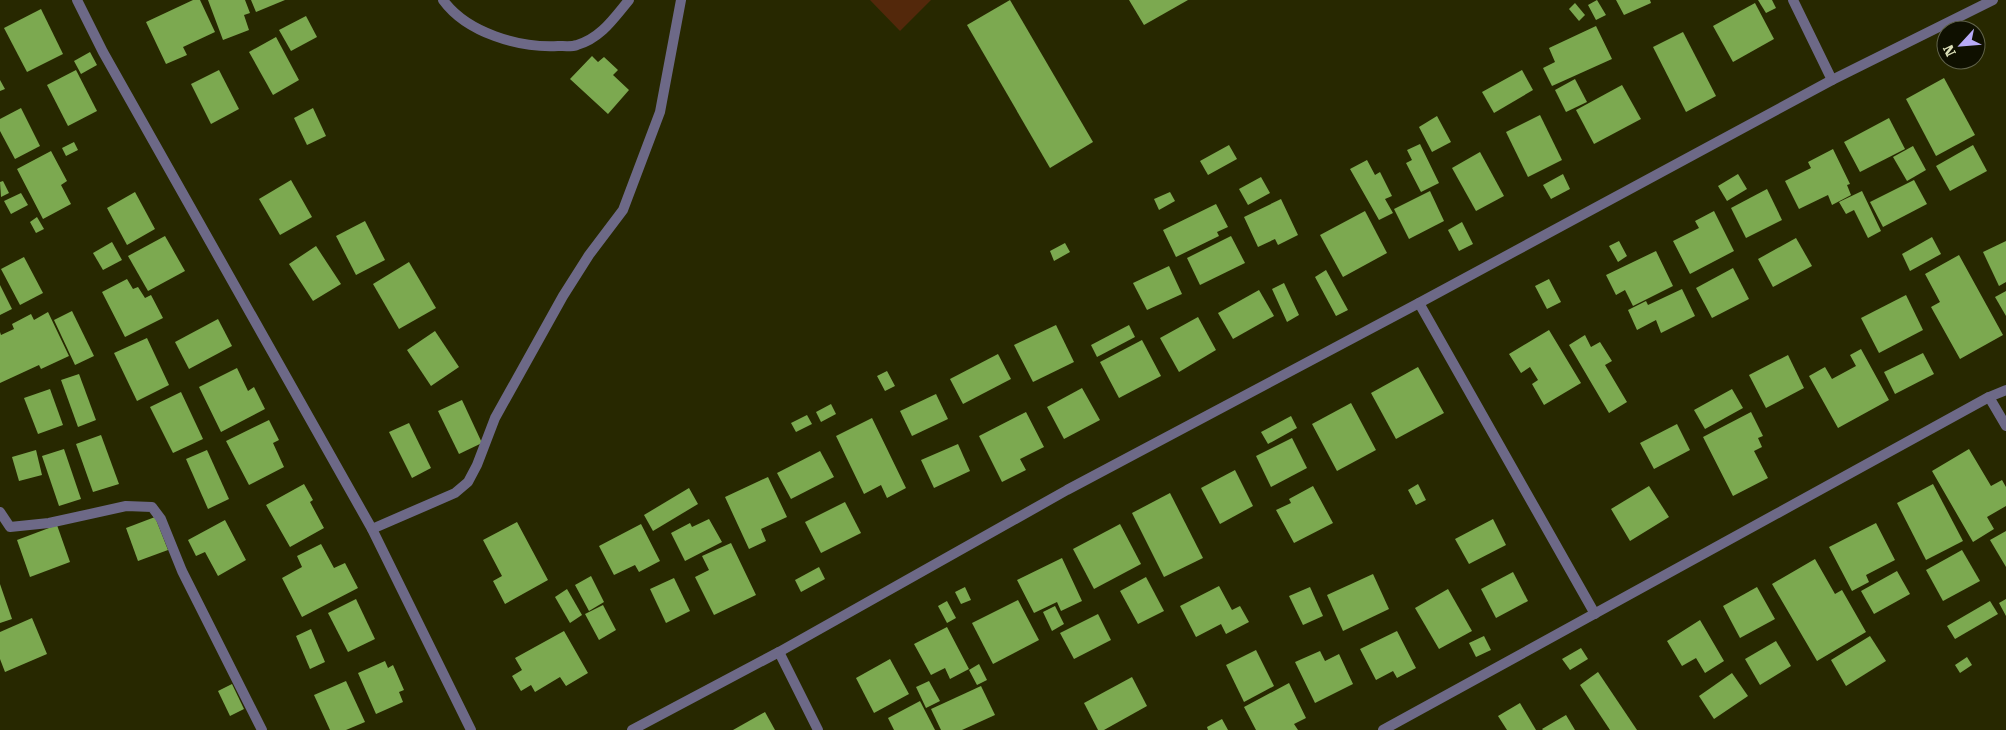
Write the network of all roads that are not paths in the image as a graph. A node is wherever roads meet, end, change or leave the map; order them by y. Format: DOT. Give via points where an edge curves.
graph roads {
  1 [pos="77,0"];
  2 [pos="443,0"];
  3 [pos="629,0"];
  4 [pos="681,0"];
  5 [pos="1793,0"];
  6 [pos="1993,0"];
  7 [pos="1832,80"];
  8 [pos="1419,303"];
  9 [pos="2006,390"];
  10 [pos="1989,397"];
  11 [pos="2006,426"];
  12 [pos="0,512"];
  13 [pos="372,529"];
  14 [pos="1595,614"];
  15 [pos="779,652"];
  16 [pos="262,730"];
  17 [pos="471,730"];
  18 [pos="632,730"];
  19 [pos="818,730"];
  20 [pos="1383,730"];
  1 -- 13 [label="street" via="103,52"];
  2 -- 3 [label="street" via="451,10 478,28 540,47 584,42 604,31"];
  4 -- 13 [label="street" via="660,112 623,210 588,255 563,296 495,418 468,482 455,493"];
  5 -- 7 [label="street"];
  6 -- 7 [label="street"];
  7 -- 8 [label="street"];
  8 -- 14 [label="street"];
  8 -- 15 [label="street" via="1067,490"];
  9 -- 10 [label="street"];
  10 -- 11 [label="street"];
  10 -- 14 [label="street"];
  12 -- 16 [label="street" via="10,528 126,506 152,507 161,519 182,570"];
  13 -- 17 [label="street"];
  14 -- 20 [label="street"];
  15 -- 18 [label="street"];
  15 -- 19 [label="street"];
}
